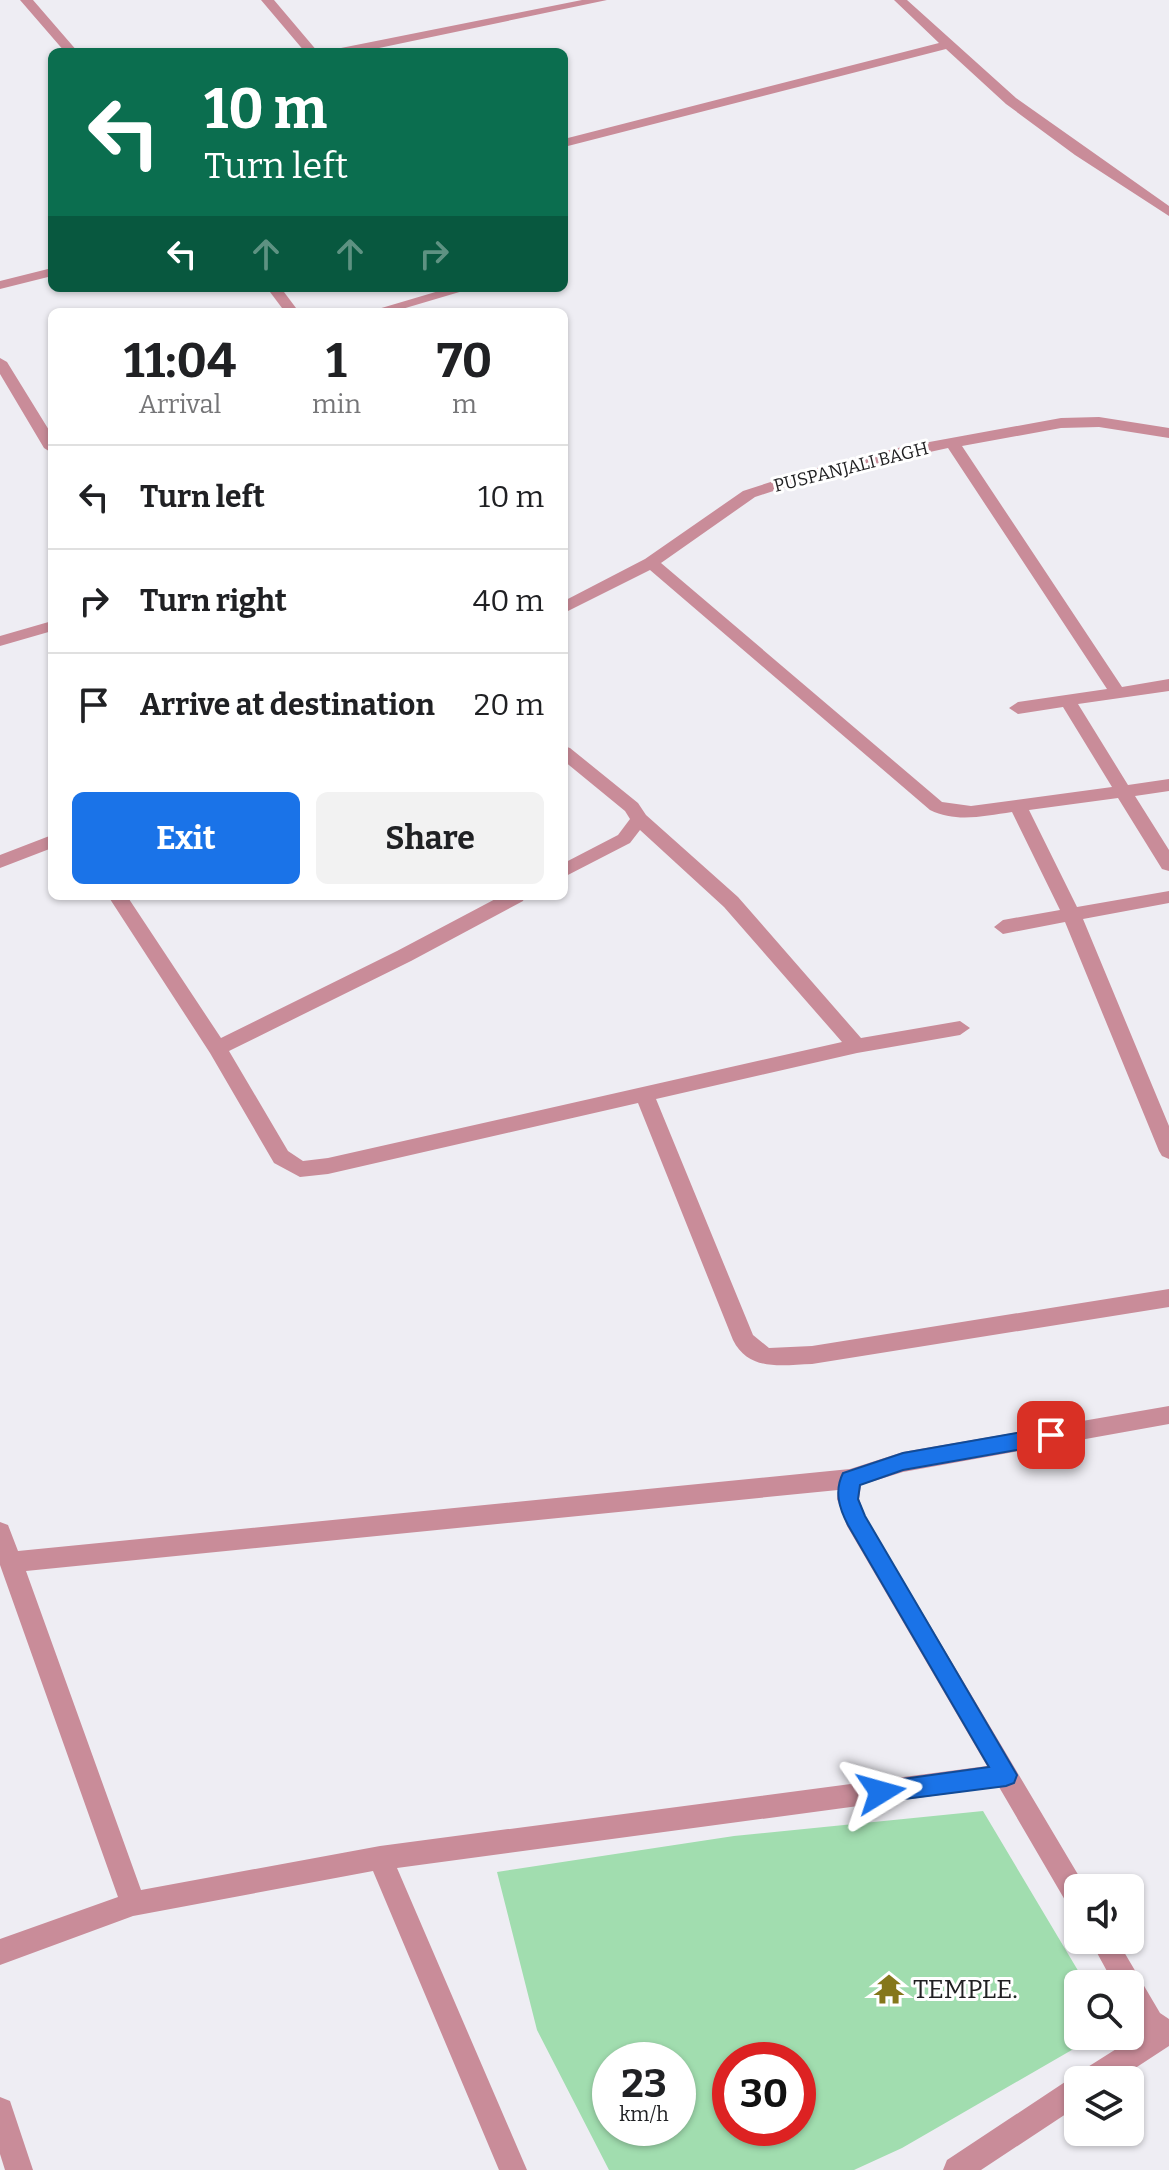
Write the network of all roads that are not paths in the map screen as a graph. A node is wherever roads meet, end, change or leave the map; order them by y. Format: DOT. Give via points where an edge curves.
graph roads {
  1 [pos="26,0"];
  2 [pos="267,0"];
  3 [pos="601,0"];
  4 [pos="900,0"];
  5 [pos="949,44"];
  6 [pos="68,48"];
  7 [pos="309,48"];
  8 [pos="361,48"];
  9 [pos="568,142"];
  10 [pos="1169,212"];
  11 [pos="48,273"];
  12 [pos="0,285"];
  13 [pos="451,292"];
  14 [pos="390,308"];
  15 [pos="0,362"];
  16 [pos="1169,433"];
  17 [pos="48,441"];
  18 [pos="952,443"];
  19 [pos="651,563"];
  20 [pos="568,606"];
  21 [pos="48,627"];
  22 [pos="0,641"];
  23 [pos="1169,685"];
  24 [pos="1118,693"];
  25 [pos="1067,700"];
  26 [pos="1018,708"];
  27 [pos="568,755"];
  28 [pos="1169,785"];
  29 [pos="1122,791"];
  30 [pos="1018,806"];
  31 [pos="639,819"];
  32 [pos="48,843"];
  33 [pos="0,862"];
  34 [pos="1169,865"];
  35 [pos="568,869"];
  36 [pos="1169,897"];
  37 [pos="120,900"];
  38 [pos="509,900"];
  39 [pos="1072,916"];
  40 [pos="1003,927"];
  41 [pos="960,1028"];
  42 [pos="857,1046"];
  43 [pos="217,1048"];
  44 [pos="644,1093"];
  45 [pos="1169,1151"];
  46 [pos="1169,1298"];
  47 [pos="1169,1415"];
  48 [pos="850,1479"];
  49 [pos="0,1532"];
  50 [pos="11,1562"];
  51 [pos="1006,1775"];
  52 [pos="380,1858"];
  53 [pos="1064,1874"];
  54 [pos="133,1904"];
  55 [pos="0,1952"];
  56 [pos="1144,2010"];
  57 [pos="1167,2032"];
  58 [pos="1115,2066"];
  59 [pos="1064,2099"];
  60 [pos="0,2111"];
  61 [pos="19,2170"];
  62 [pos="513,2170"];
  63 [pos="957,2170"];
  1 -- 6 [label="street"];
  2 -- 7 [label="street"];
  3 -- 8 [label="street"];
  4 -- 5 [label="street"];
  5 -- 9 [label="street"];
  5 -- 10 [label="street" via="1011,101"];
  11 -- 12 [label="street"];
  13 -- 14 [label="street"];
  15 -- 17 [label="street"];
  16 -- 18 [label="street, PUSPANJALI BAGH" via="1099,422 1061,423"];
  18 -- 19 [label="street, PUSPANJALI BAGH" via="858,462 749,494"];
  18 -- 24 [label="street"];
  19 -- 20 [label="street, PUSPANJALI BAGH"];
  19 -- 30 [label="street" via="936,806 971,812"];
  21 -- 22 [label="street"];
  23 -- 24 [label="street"];
  24 -- 25 [label="street"];
  25 -- 26 [label="street"];
  25 -- 29 [label="street"];
  27 -- 31 [label="street" via="632,807"];
  28 -- 29 [label="street"];
  29 -- 30 [label="street"];
  29 -- 34 [label="street"];
  30 -- 39 [label="street"];
  31 -- 35 [label="street" via="624,839"];
  31 -- 42 [label="street" via="731,902"];
  32 -- 33 [label="street"];
  36 -- 39 [label="street"];
  37 -- 43 [label="street"];
  38 -- 43 [label="street"];
  39 -- 40 [label="street"];
  39 -- 45 [label="street"];
  41 -- 42 [label="street"];
  42 -- 44 [label="street"];
  43 -- 44 [label="street" via="281,1157 300,1169"];
  44 -- 46 [label="street" via="744,1340 765,1357 812,1355"];
  47 -- 48 [label="street" via="903,1462"];
  48 -- 50 [label="street"];
  48 -- 51 [label="street" via="848,1499 855,1519"];
  49 -- 50 [label="street"];
  50 -- 54 [label="street"];
  51 -- 52 [label="street"];
  51 -- 53 [label="street"];
  52 -- 54 [label="street"];
  52 -- 62 [label="street"];
  54 -- 55 [label="street"];
  56 -- 57 [label="street"];
  57 -- 58 [label="street"];
  59 -- 63 [label="street"];
  60 -- 61 [label="street"];
}
